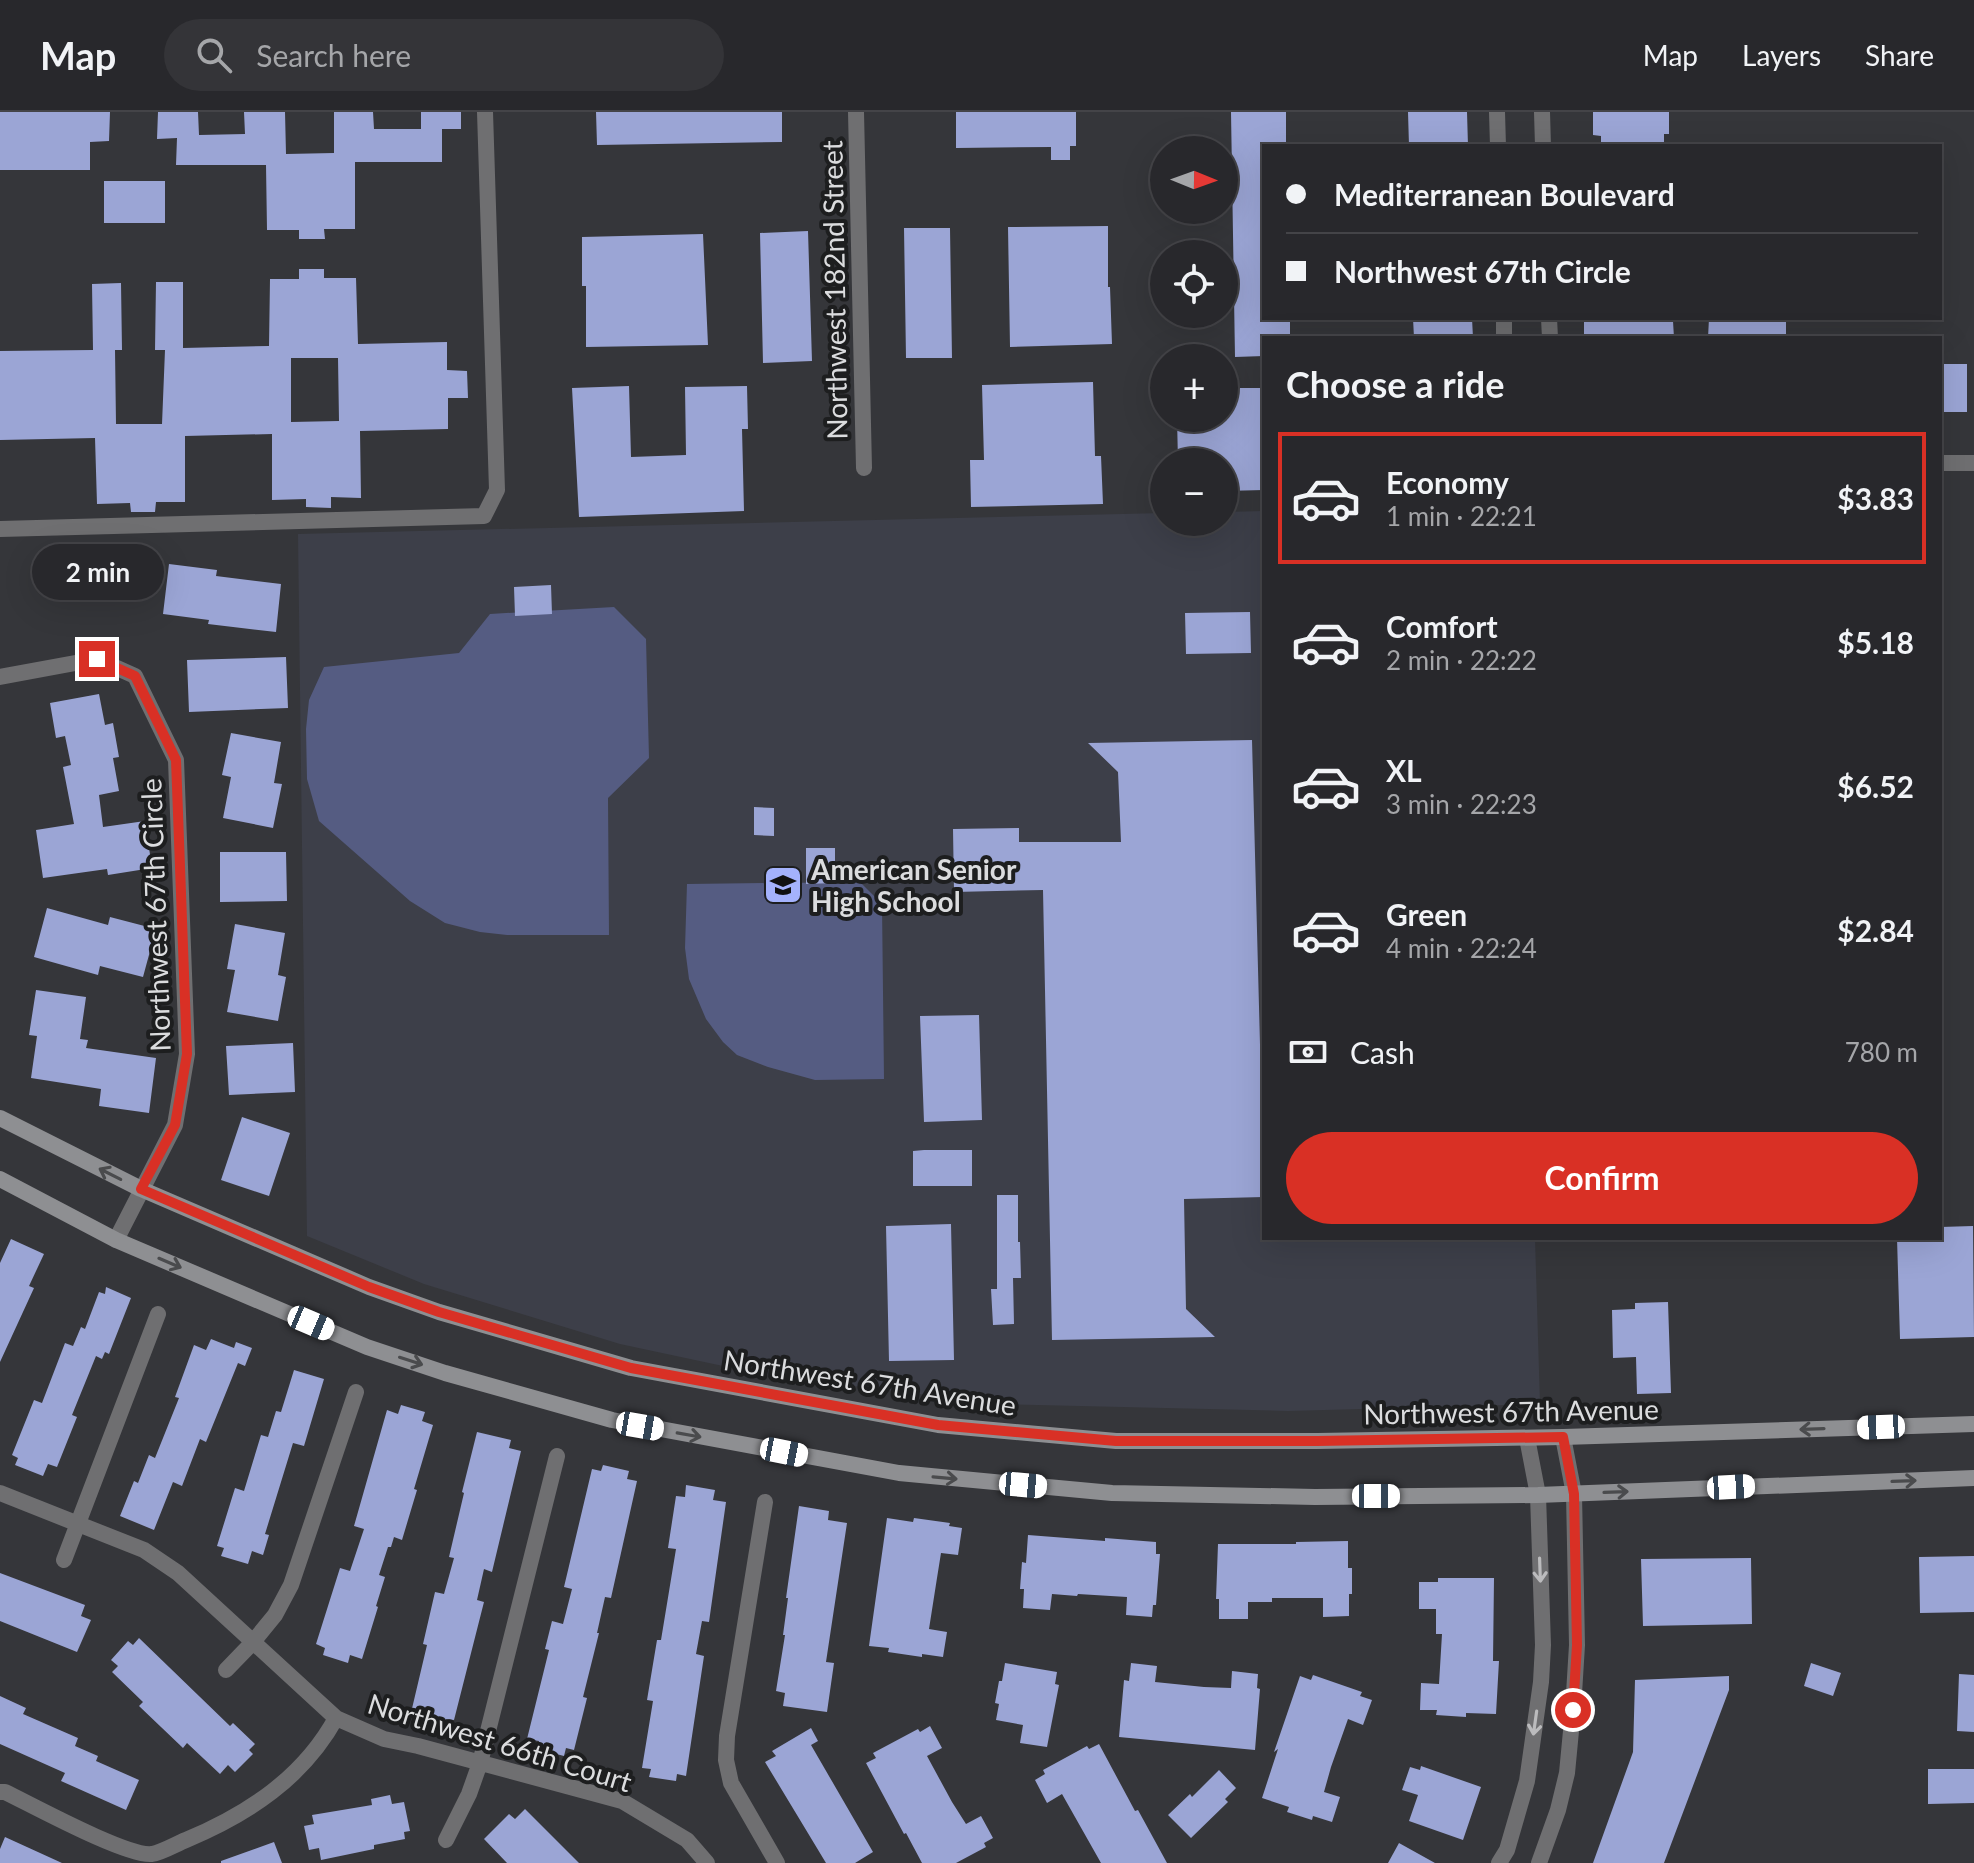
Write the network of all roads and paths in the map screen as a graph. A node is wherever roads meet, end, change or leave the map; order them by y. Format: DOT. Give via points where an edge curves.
graph roads {
  1 [pos="485,112"];
  2 [pos="856,112"];
  3 [pos="1497,112"];
  4 [pos="1542,112"];
  5 [pos="1498,144"];
  6 [pos="1543,144"];
  7 [pos="1942,463"];
  8 [pos="1974,463"];
  9 [pos="864,468"];
  10 [pos="0,529"];
  11 [pos="0,677"];
  12 [pos="0,1118"];
  13 [pos="0,1179"];
  14 [pos="141,1189"];
  15 [pos="116,1240"];
  16 [pos="158,1314"];
  17 [pos="356,1392"];
  18 [pos="1974,1424"];
  19 [pos="1563,1437"];
  20 [pos="1527,1438"];
  21 [pos="557,1456"];
  22 [pos="1974,1478"];
  23 [pos="0,1493"];
  24 [pos="1574,1494"];
  25 [pos="1538,1495"];
  26 [pos="765,1502"];
  27 [pos="79,1523"];
  28 [pos="64,1560"];
  29 [pos="253,1642"];
  30 [pos="226,1670"];
  31 [pos="336,1718"];
  32 [pos="480,1763"];
  33 [pos="0,1792"];
  34 [pos="446,1840"];
  35 [pos="707,1863"];
  36 [pos="777,1863"];
  37 [pos="1499,1863"];
  38 [pos="1539,1863"];
  1 -- 10 [label="street" via="497,490 484,516"];
  2 -- 9 [label="street, Northwest 182nd Street"];
  3 -- 5 [label="street"];
  4 -- 6 [label="street"];
  7 -- 8 [label="street"];
  11 -- 14 [label="street, Northwest 67th Circle" via="97,659 135,676 176,760 187,1054 175,1125"];
  14 -- 12 [label="main road, Northwest 67th Avenue, one-way"];
  13 -- 15 [label="main road"];
  14 -- 15 [label="street, Northwest 67th Circle"];
  14 -- 20 [label="main road, Northwest 67th Avenue" via="369,1287 469,1321 631,1368 938,1425 1116,1441"];
  15 -- 25 [label="main road, one-way" via="367,1347 445,1373 612,1420 899,1473 1112,1493"];
  16 -- 27 [label="street"];
  17 -- 29 [label="street" via="291,1585"];
  18 -- 19 [label="main road, Northwest 67th Avenue, one-way"];
  19 -- 20 [label="main road, Northwest 67th Avenue"];
  19 -- 24 [label="street"];
  20 -- 25 [label="street"];
  21 -- 32 [label="street"];
  24 -- 22 [label="main road, one-way"];
  23 -- 27 [label="street, Northwest 66th Court"];
  24 -- 25 [label="main road"];
  24 -- 38 [label="street" via="1577,1645 1567,1773"];
  25 -- 37 [label="street, one-way" via="1541,1682 1527,1781"];
  26 -- 36 [label="street" via="726,1760 731,1783"];
  27 -- 28 [label="street"];
  27 -- 29 [label="street, Northwest 66th Court" via="144,1550 178,1573"];
  29 -- 30 [label="street"];
  29 -- 31 [label="street, Northwest 66th Court"];
  31 -- 32 [label="street, Northwest 66th Court" via="384,1739"];
  31 -- 33 [label="street" via="311,1757 278,1789 219,1826 151,1854 123,1849"];
  32 -- 34 [label="street"];
  32 -- 35 [label="street, Northwest 66th Court" via="622,1801 687,1840"];
}
